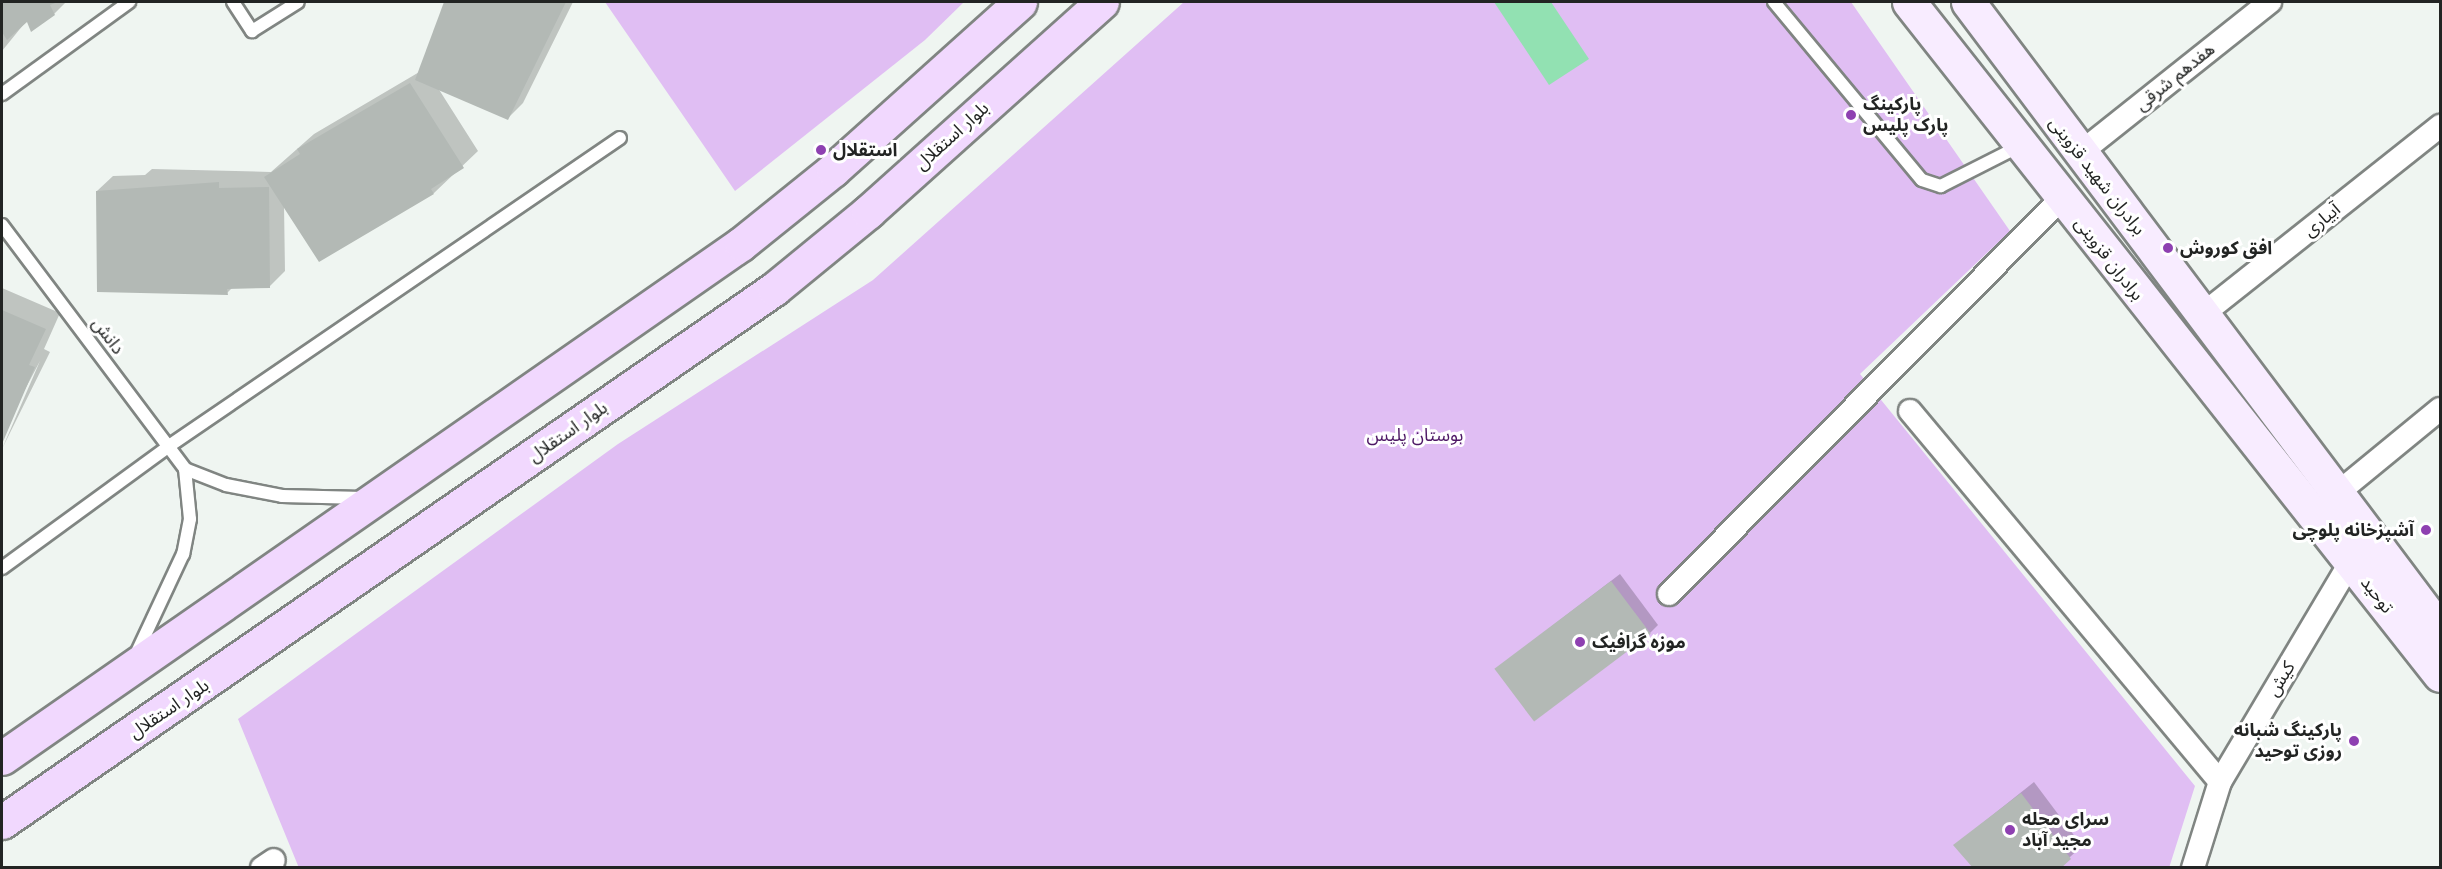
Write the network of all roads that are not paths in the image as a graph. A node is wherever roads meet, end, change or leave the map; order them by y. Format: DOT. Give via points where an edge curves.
graph roads {
  1 [pos="129,2"];
  2 [pos="233,2"];
  3 [pos="298,2"];
  4 [pos="1020,2"];
  5 [pos="1102,2"];
  6 [pos="1774,2"];
  7 [pos="1909,2"];
  8 [pos="1968,2"];
  9 [pos="2270,2"];
  10 [pos="2,94"];
  11 [pos="2440,126"];
  12 [pos="620,138"];
  13 [pos="2020,146"];
  14 [pos="2080,153"];
  15 [pos="2061,199"];
  16 [pos="2,225"];
  17 [pos="2203,314"];
  18 [pos="2440,410"];
  19 [pos="1910,411"];
  20 [pos="169,446"];
  21 [pos="185,469"];
  22 [pos="2340,491"];
  23 [pos="376,498"];
  24 [pos="2312,515"];
  25 [pos="2359,548"];
  26 [pos="2,568"];
  27 [pos="1670,594"];
  28 [pos="2440,630"];
  29 [pos="126,672"];
  30 [pos="2440,675"];
  31 [pos="2,758"];
  32 [pos="2220,782"];
  33 [pos="2,822"];
  34 [pos="2193,867"];
  1 -- 10 [label="lane"];
  2 -- 3 [label="lane" via="252,31"];
  4 -- 23 [label="main road" via="833,170 741,244"];
  5 -- 33 [label="main road, بلوار استقلال" via="868,212 774,289"];
  6 -- 13 [label="lane" via="1922,180 1941,186"];
  7 -- 13 [label="main road, برادران قزوینی"];
  8 -- 14 [label="main road, برادران شهید قزوینی"];
  9 -- 14 [label="street, هفدهم شرقی"];
  11 -- 17 [label="street, آبیاری"];
  12 -- 20 [label="lane"];
  13 -- 15 [label="main road, برادران قزوینی"];
  14 -- 17 [label="main road, برادران شهید قزوینی"];
  15 -- 24 [label="main road, برادران قزوینی"];
  15 -- 27 [label="street"];
  16 -- 20 [label="lane, دانش"];
  17 -- 22 [label="main road, برادران شهید قزوینی"];
  18 -- 22 [label="street"];
  19 -- 32 [label="street"];
  20 -- 21 [label="lane, دانش"];
  20 -- 26 [label="lane"];
  21 -- 23 [label="lane" via="226,485 282,496"];
  21 -- 29 [label="lane" via="190,519 183,554"];
  22 -- 24 [label="main road"];
  22 -- 25 [label="main road, توحید"];
  23 -- 29 [label="main road"];
  24 -- 25 [label="main road, توحید"];
  25 -- 28 [label="main road, توحید"];
  25 -- 30 [label="main road, توحید"];
  25 -- 32 [label="street, کیش"];
  29 -- 31 [label="main road"];
  32 -- 34 [label="street, کیش"];
}
